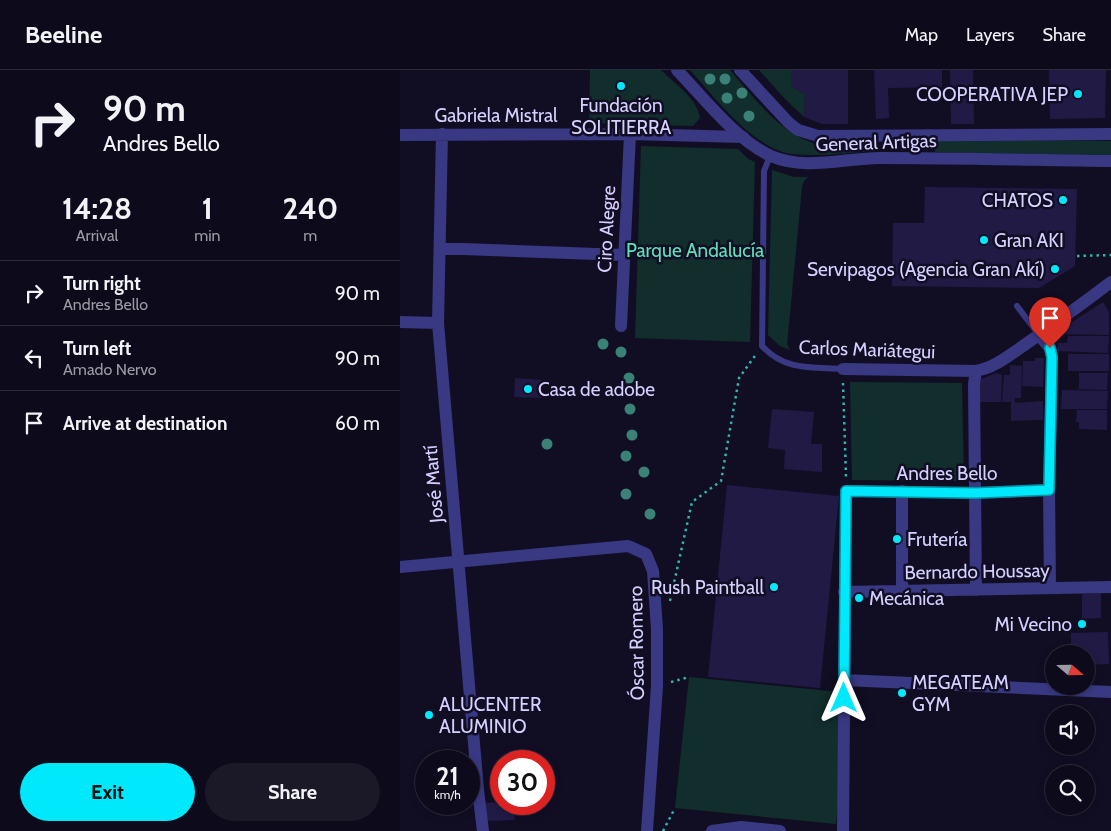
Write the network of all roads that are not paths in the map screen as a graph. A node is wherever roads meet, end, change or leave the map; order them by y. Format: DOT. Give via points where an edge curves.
graph roads {
  1 [pos="677,70"];
  2 [pos="740,70"];
  3 [pos="442,134"];
  4 [pos="630,134"];
  5 [pos="1111,134"];
  6 [pos="400,135"];
  7 [pos="743,137"];
  8 [pos="878,137"];
  9 [pos="770,156"];
  10 [pos="878,158"];
  11 [pos="1111,161"];
  12 [pos="440,249"];
  13 [pos="623,255"];
  14 [pos="1111,282"];
  15 [pos="1017,306"];
  16 [pos="400,322"];
  17 [pos="438,323"];
  18 [pos="621,326"];
  19 [pos="1039,335"];
  20 [pos="843,369"];
  21 [pos="976,371"];
  22 [pos="1049,490"];
  23 [pos="902,491"];
  24 [pos="976,493"];
  25 [pos="458,562"];
  26 [pos="400,566"];
  27 [pos="1111,587"];
  28 [pos="1050,588"];
  29 [pos="976,590"];
  30 [pos="902,591"];
  31 [pos="844,592"];
  32 [pos="844,680"];
  33 [pos="1111,692"];
  34 [pos="483,831"];
  35 [pos="647,831"];
  36 [pos="712,831"];
  37 [pos="780,831"];
  38 [pos="843,831"];
  1 -- 7 [label="street, General Artigas"];
  2 -- 8 [label="street, General Artigas" via="798,130 818,136"];
  3 -- 4 [label="street, Gabriela Mistral"];
  3 -- 6 [label="street, Gabriela Mistral"];
  3 -- 12 [label="street, José Martí"];
  4 -- 7 [label="street, Gabriela Mistral"];
  4 -- 13 [label="street, Ciro Alegre"];
  5 -- 8 [label="street, General Artigas"];
  7 -- 9 [label="street, General Artigas"];
  8 -- 10 [label="street"];
  9 -- 10 [label="street, General Artigas" via="806,163"];
  9 -- 20 [label="lane, Carlos Mariátegui" via="764,171 762,346 786,364"];
  10 -- 11 [label="street, General Artigas"];
  12 -- 13 [label="street"];
  12 -- 17 [label="street, José Martí"];
  13 -- 18 [label="street, Ciro Alegre"];
  14 -- 19 [label="street, Carlos Mariátegui"];
  15 -- 19 [label="lane"];
  16 -- 17 [label="street"];
  17 -- 25 [label="street, José Martí"];
  19 -- 21 [label="street, Carlos Mariátegui" via="998,362"];
  19 -- 22 [label="street" via="1050,348 1052,357"];
  20 -- 21 [label="street, Carlos Mariátegui"];
  21 -- 24 [label="street"];
  22 -- 24 [label="street, Andres Bello"];
  22 -- 28 [label="street"];
  23 -- 24 [label="street, Andres Bello"];
  23 -- 30 [label="street"];
  23 -- 31 [label="street, Andres Bello" via="846,491"];
  24 -- 29 [label="street"];
  25 -- 26 [label="street, Óscar Romero"];
  25 -- 34 [label="street, José Martí"];
  25 -- 35 [label="street, Óscar Romero" via="628,546 646,554 653,572 658,686"];
  27 -- 28 [label="street, Bernardo Houssay"];
  28 -- 29 [label="street, Bernardo Houssay"];
  29 -- 30 [label="street, Bernardo Houssay"];
  30 -- 31 [label="street, Bernardo Houssay"];
  31 -- 32 [label="street"];
  32 -- 33 [label="street"];
  32 -- 38 [label="street"];
  36 -- 37 [label="street" via="742,827"];
}
